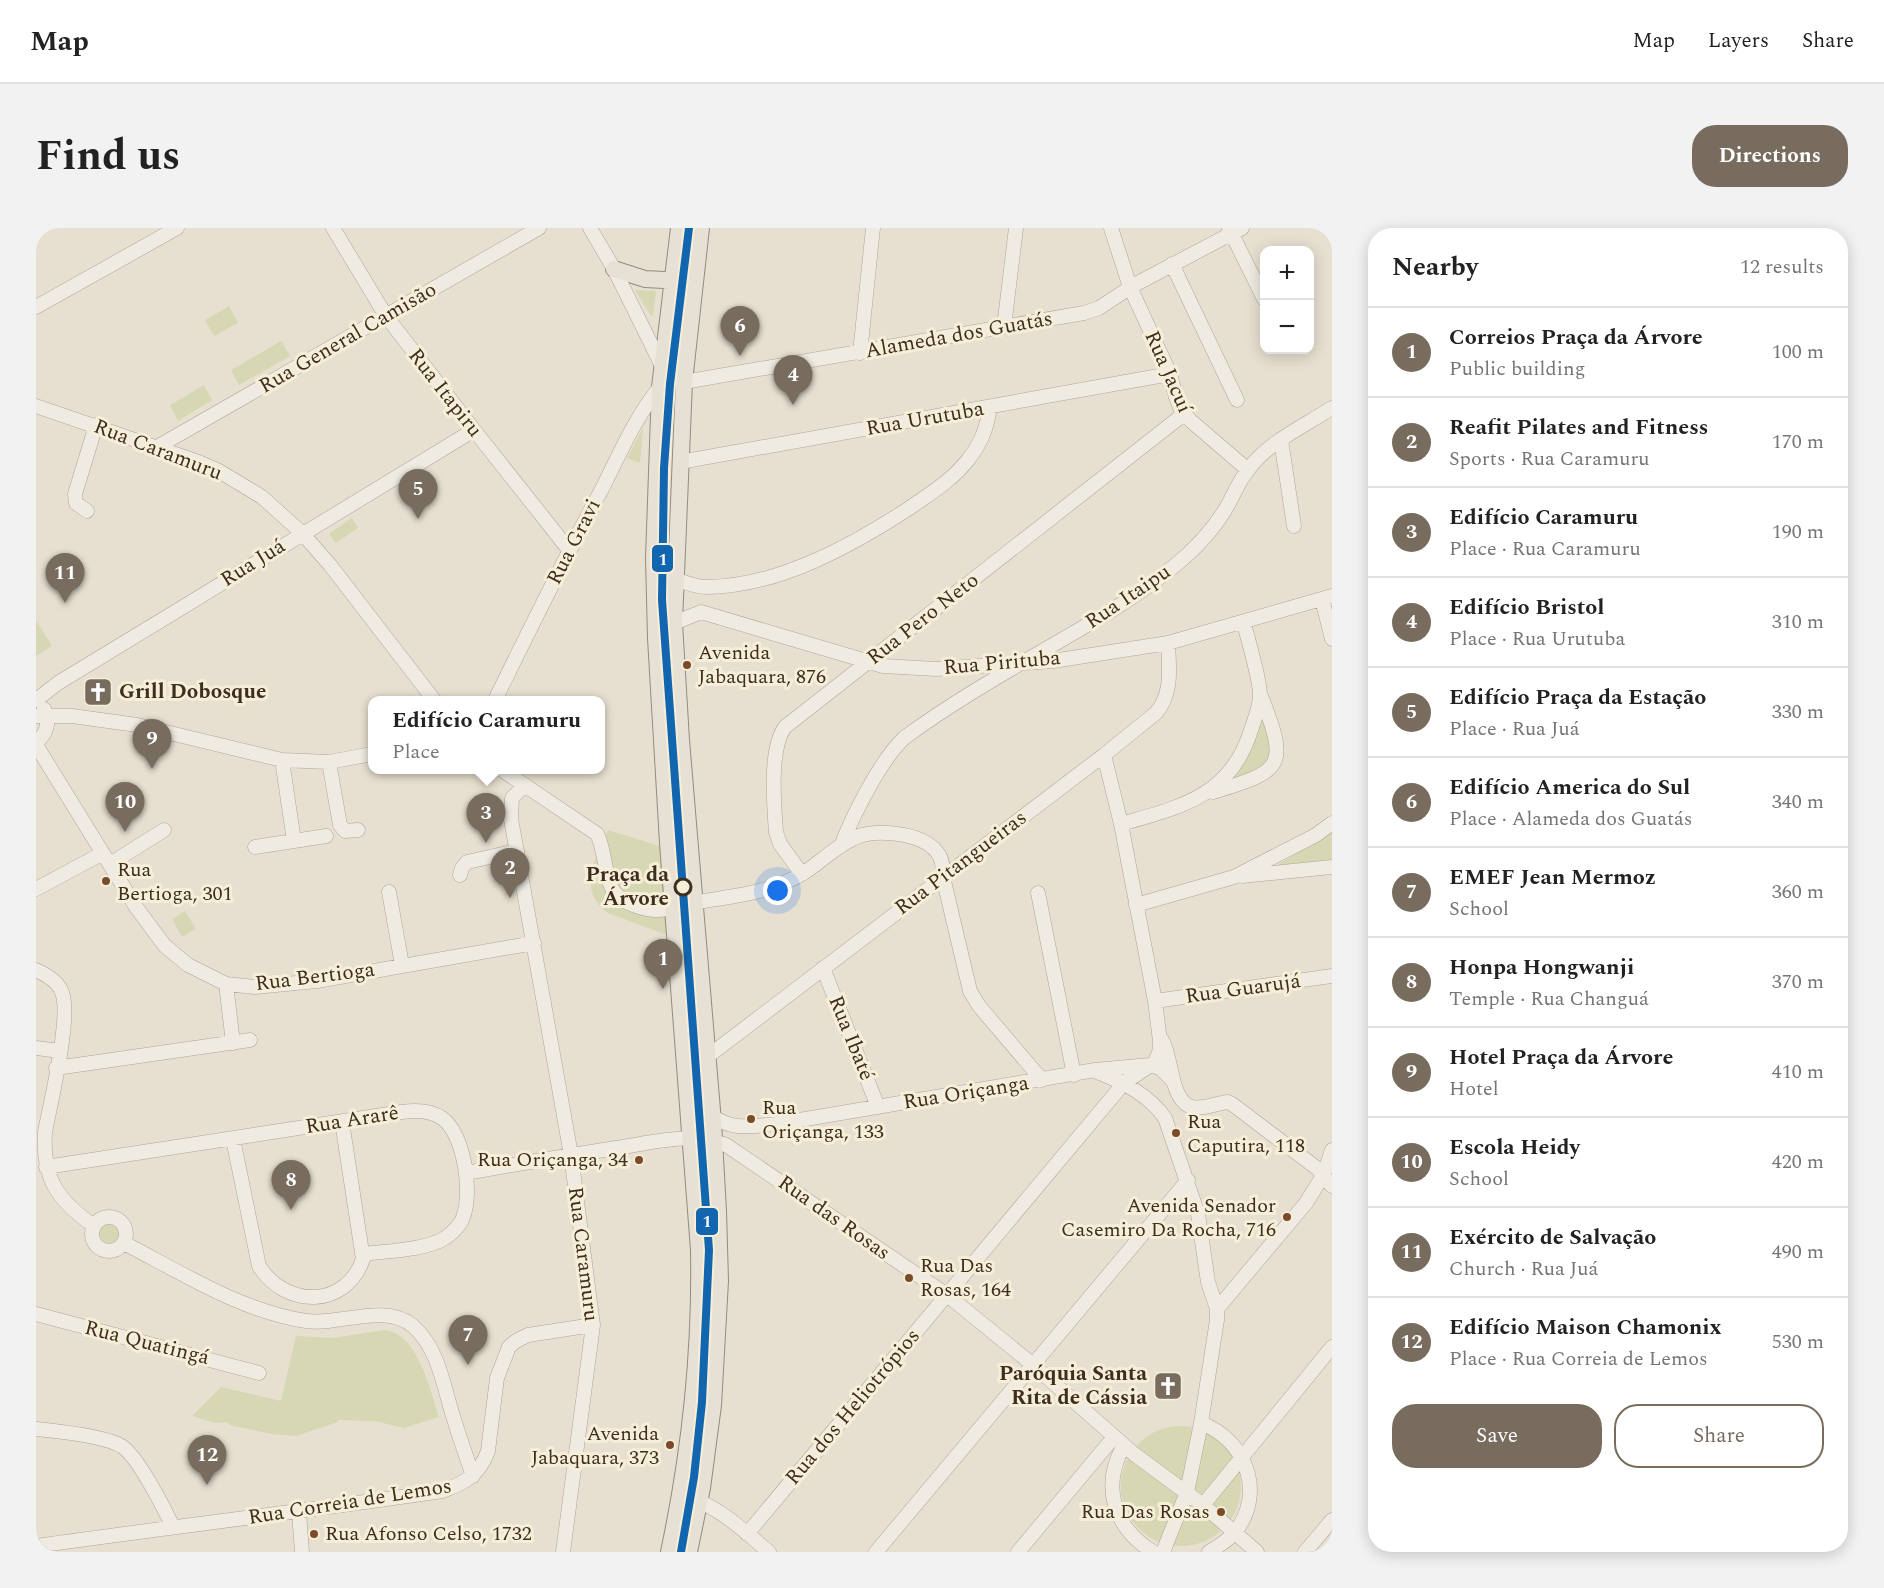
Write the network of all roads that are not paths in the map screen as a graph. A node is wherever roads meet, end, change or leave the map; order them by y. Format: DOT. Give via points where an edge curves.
graph roads {
  1 [pos="177,228"];
  2 [pos="333,228"];
  3 [pos="539,228"];
  4 [pos="590,228"];
  5 [pos="679,228"];
  6 [pos="701,228"];
  7 [pos="873,228"];
  8 [pos="1016,228"];
  9 [pos="1111,228"];
  10 [pos="1234,230"];
  11 [pos="1172,264"];
  12 [pos="614,269"];
  13 [pos="672,280"];
  14 [pos="695,281"];
  15 [pos="1130,287"];
  16 [pos="1260,290"];
  17 [pos="36,307"];
  18 [pos="386,316"];
  19 [pos="1004,327"];
  20 [pos="860,353"];
  21 [pos="662,366"];
  22 [pos="1170,374"];
  23 [pos="684,382"];
  24 [pos="660,387"];
  25 [pos="1237,400"];
  26 [pos="36,406"];
  27 [pos="990,407"];
  28 [pos="1332,408"];
  29 [pos="1184,414"];
  30 [pos="96,425"];
  31 [pos="474,430"];
  32 [pos="1281,440"];
  33 [pos="157,447"];
  34 [pos="680,462"];
  35 [pos="1248,470"];
  36 [pos="87,511"];
  37 [pos="1294,526"];
  38 [pos="303,533"];
  39 [pos="570,550"];
  40 [pos="675,579"];
  41 [pos="704,587"];
  42 [pos="1327,598"];
  43 [pos="701,612"];
  44 [pos="674,623"];
  45 [pos="1244,623"];
  46 [pos="1332,639"];
  47 [pos="1168,643"];
  48 [pos="869,662"];
  49 [pos="1020,664"];
  50 [pos="1260,693"];
  51 [pos="431,696"];
  52 [pos="497,696"];
  53 [pos="36,701"];
  54 [pos="42,716"];
  55 [pos="36,744"];
  56 [pos="368,755"];
  57 [pos="1104,755"];
  58 [pos="282,760"];
  59 [pos="329,762"];
  60 [pos="508,774"];
  61 [pos="525,785"];
  62 [pos="1205,795"];
  63 [pos="1332,823"];
  64 [pos="1121,824"];
  65 [pos="164,830"];
  66 [pos="358,830"];
  67 [pos="326,836"];
  68 [pos="294,842"];
  69 [pos="841,846"];
  70 [pos="255,847"];
  71 [pos="517,851"];
  72 [pos="106,858"];
  73 [pos="1332,867"];
  74 [pos="802,874"];
  75 [pos="460,875"];
  76 [pos="943,877"];
  77 [pos="1234,877"];
  78 [pos="36,888"];
  79 [pos="389,892"];
  80 [pos="1038,893"];
  81 [pos="696,902"];
  82 [pos="1136,905"];
  83 [pos="673,908"];
  84 [pos="534,943"];
  85 [pos="402,965"];
  86 [pos="823,968"];
  87 [pos="36,970"];
  88 [pos="1332,976"];
  89 [pos="226,984"];
  90 [pos="1155,1001"];
  91 [pos="1160,1036"];
  92 [pos="250,1040"];
  93 [pos="233,1043"];
  94 [pos="36,1048"];
  95 [pos="60,1051"];
  96 [pos="708,1057"];
  97 [pos="1150,1065"];
  98 [pos="56,1068"];
  99 [pos="1095,1071"];
  100 [pos="1074,1075"];
  101 [pos="1042,1080"];
  102 [pos="1173,1081"];
  103 [pos="1124,1083"];
  104 [pos="878,1107"];
  105 [pos="712,1116"];
  106 [pos="1165,1118"];
  107 [pos="342,1122"];
  108 [pos="753,1126"];
  109 [pos="233,1139"];
  110 [pos="691,1139"];
  111 [pos="714,1141"];
  112 [pos="1332,1150"];
  113 [pos="736,1151"];
  114 [pos="571,1155"];
  115 [pos="46,1167"];
  116 [pos="466,1173"];
  117 [pos="1323,1174"];
  118 [pos="1188,1180"];
  119 [pos="1332,1186"];
  120 [pos="94,1226"];
  121 [pos="124,1243"];
  122 [pos="363,1254"];
  123 [pos="947,1295"];
  124 [pos="1217,1309"];
  125 [pos="36,1314"];
  126 [pos="593,1325"];
  127 [pos="1332,1347"];
  128 [pos="1032,1364"];
  129 [pos="258,1373"];
  130 [pos="1201,1423"];
  131 [pos="36,1429"];
  132 [pos="1119,1441"];
  133 [pos="1242,1456"];
  134 [pos="473,1476"];
  135 [pos="1186,1492"];
  136 [pos="681,1497"];
  137 [pos="700,1501"];
  138 [pos="1203,1505"];
  139 [pos="299,1512"];
  140 [pos="1332,1520"];
  141 [pos="173,1527"];
  142 [pos="1235,1532"];
  143 [pos="747,1534"];
  144 [pos="36,1546"];
  145 [pos="302,1552"];
  146 [pos="563,1552"];
  147 [pos="669,1552"];
  148 [pos="689,1552"];
  149 [pos="769,1552"];
  150 [pos="876,1552"];
  151 [pos="1018,1552"];
  152 [pos="1153,1552"];
  153 [pos="1162,1552"];
  154 [pos="1209,1552"];
  155 [pos="1257,1552"];
  156 [pos="1305,1552"];
  1 -- 17 [label="street"];
  2 -- 18 [label="street, Rua Itapiru"];
  3 -- 18 [label="street, Rua General Camisão"];
  4 -- 12 [label="street"];
  5 -- 13 [label="main road"];
  6 -- 14 [label="main road"];
  7 -- 20 [label="street"];
  8 -- 19 [label="street"];
  9 -- 15 [label="street, Rua Jacuí"];
  10 -- 11 [label="street, Alameda dos Guatás"];
  10 -- 16 [label="street"];
  11 -- 15 [label="street, Alameda dos Guatás"];
  11 -- 25 [label="street"];
  12 -- 13 [label="main road" via="645,279"];
  12 -- 21 [label="street"];
  13 -- 14 [label="main road"];
  13 -- 21 [label="main road"];
  14 -- 23 [label="main road"];
  15 -- 19 [label="street, Alameda dos Guatás" via="1093,311"];
  15 -- 22 [label="street, Rua Jacuí"];
  18 -- 31 [label="street, Rua Itapiru"];
  18 -- 33 [label="street, Rua General Camisão"];
  19 -- 20 [label="street, Alameda dos Guatás"];
  20 -- 23 [label="street, Alameda dos Guatás"];
  21 -- 23 [label="street"];
  21 -- 24 [label="main road"];
  22 -- 27 [label="street, Rua Urutuba"];
  22 -- 29 [label="street, Rua Jacuí"];
  23 -- 34 [label="main road"];
  24 -- 39 [label="street, Rua Gravi" via="633,428"];
  24 -- 83 [label="main road" via="655,615"];
  26 -- 30 [label="street, Rua Caramuru"];
  27 -- 34 [label="street, Rua Urutuba"];
  27 -- 41 [label="street" via="985,433 967,462 937,490 901,514 829,555 789,570 752,581"];
  28 -- 32 [label="street, Rua Itaipu"];
  29 -- 35 [label="street, Rua Jacuí"];
  29 -- 48 [label="street, Rua Pero Neto"];
  30 -- 33 [label="street, Rua Caramuru"];
  30 -- 36 [label="street" via="75,494 76,503"];
  31 -- 38 [label="street, Rua Juá"];
  31 -- 39 [label="street, Rua Itapiru"];
  32 -- 35 [label="street, Rua Itaipu"];
  32 -- 37 [label="street"];
  33 -- 38 [label="street, Rua Caramuru" via="238,482 262,497"];
  34 -- 40 [label="main road"];
  35 -- 49 [label="street, Rua Itaipu" via="1220,518 1174,567 1113,610"];
  38 -- 51 [label="street, Rua Caramuru"];
  38 -- 53 [label="street, Rua Juá" via="58,683"];
  39 -- 52 [label="street, Rua Gravi"];
  40 -- 41 [label="street"];
  40 -- 44 [label="main road"];
  41 -- 43 [label="street"];
  42 -- 45 [label="street, Rua Pirituba"];
  42 -- 46 [label="street"];
  43 -- 44 [label="street"];
  43 -- 48 [label="street, Rua Pirituba"];
  44 -- 81 [label="main road"];
  45 -- 47 [label="street, Rua Pirituba"];
  45 -- 50 [label="street"];
  47 -- 49 [label="street, Rua Pirituba"];
  47 -- 57 [label="street, Rua Pitangueiras" via="1168,687 1161,706"];
  48 -- 49 [label="street, Rua Pirituba" via="916,669"];
  48 -- 74 [label="street, Rua Pero Neto" via="785,727 778,738 776,832"];
  49 -- 69 [label="street, Rua Itaipu" via="898,744 857,810"];
  50 -- 62 [label="street" via="1247,745 1224,780"];
  50 -- 62 [label="street" via="1276,744 1276,760 1259,776"];
  53 -- 54 [label="street" via="43,707"];
  54 -- 55 [label="street" via="45,732"];
  54 -- 58 [label="street" via="137,724"];
  55 -- 72 [label="street, Rua Bertioga"];
  56 -- 59 [label="street"];
  57 -- 64 [label="street"];
  57 -- 76 [label="street, Rua Pitangueiras"];
  58 -- 59 [label="street"];
  58 -- 68 [label="street"];
  59 -- 66 [label="street" via="340,825 345,831"];
  60 -- 61 [label="street"];
  61 -- 71 [label="street, Rua Caramuru" via="511,803"];
  61 -- 83 [label="street" via="597,834 610,886 618,896 646,909"];
  62 -- 64 [label="street" via="1184,806"];
  63 -- 77 [label="street"];
  64 -- 82 [label="street"];
  65 -- 72 [label="street"];
  67 -- 68 [label="street"];
  68 -- 70 [label="street"];
  69 -- 74 [label="street"];
  69 -- 76 [label="street" via="869,834 905,835 939,854"];
  71 -- 75 [label="street" via="467,862"];
  71 -- 84 [label="street, Rua Caramuru"];
  72 -- 78 [label="street"];
  72 -- 89 [label="street, Rua Bertioga" via="165,946 188,966"];
  73 -- 77 [label="street"];
  74 -- 81 [label="street" via="754,893"];
  76 -- 86 [label="street, Rua Pitangueiras"];
  76 -- 101 [label="street" via="970,992"];
  77 -- 82 [label="street"];
  79 -- 85 [label="street"];
  80 -- 100 [label="street"];
  81 -- 83 [label="street"];
  81 -- 96 [label="main road"];
  82 -- 90 [label="street"];
  83 -- 110 [label="main road"];
  84 -- 85 [label="street, Rua Bertioga"];
  84 -- 114 [label="street, Rua Caramuru"];
  85 -- 89 [label="street, Rua Bertioga" via="274,986"];
  86 -- 96 [label="street, Rua Pitangueiras"];
  86 -- 104 [label="street, Rua Ibaté"];
  87 -- 95 [label="street" via="55,982 64,998"];
  88 -- 90 [label="street, Rua Guarujá"];
  89 -- 93 [label="street"];
  90 -- 91 [label="street"];
  91 -- 97 [label="street" via="1160,1050"];
  91 -- 102 [label="street"];
  92 -- 93 [label="street"];
  93 -- 98 [label="street"];
  94 -- 95 [label="street"];
  95 -- 98 [label="street"];
  96 -- 105 [label="main road"];
  97 -- 99 [label="street, Rua Oriçanga"];
  97 -- 102 [label="street" via="1160,1068"];
  97 -- 103 [label="street, Rua dos Heliotrópios"];
  98 -- 115 [label="street" via="45,1132"];
  99 -- 100 [label="street, Rua Oriçanga"];
  99 -- 103 [label="street"];
  100 -- 101 [label="street, Rua Oriçanga"];
  101 -- 104 [label="street, Rua Oriçanga"];
  102 -- 106 [label="street"];
  102 -- 117 [label="street" via="1189,1106 1232,1104"];
  103 -- 106 [label="street" via="1158,1107"];
  103 -- 123 [label="street, Rua dos Heliotrópios"];
  104 -- 108 [label="street, Rua Oriçanga"];
  105 -- 108 [label="street, Rua Oriçanga" via="724,1124"];
  105 -- 111 [label="main road"];
  106 -- 118 [label="street"];
  107 -- 109 [label="street, Rua Ararê"];
  107 -- 116 [label="street, Rua Ararê" via="415,1111 434,1114 452,1127"];
  107 -- 122 [label="street"];
  108 -- 113 [label="street"];
  109 -- 115 [label="street, Rua Ararê"];
  109 -- 122 [label="street" via="259,1266 272,1283 300,1297 324,1296 347,1284"];
  110 -- 111 [label="street"];
  110 -- 114 [label="street"];
  110 -- 136 [label="main road" via="700,1281 694,1399"];
  111 -- 113 [label="street, Rua das Rosas"];
  111 -- 137 [label="main road" via="719,1324"];
  112 -- 117 [label="street"];
  113 -- 123 [label="street, Rua das Rosas"];
  114 -- 116 [label="street"];
  114 -- 126 [label="street, Rua Caramuru"];
  115 -- 120 [label="street" via="58,1194"];
  116 -- 122 [label="street, Rua Ararê" via="465,1209 460,1223 442,1240"];
  117 -- 119 [label="street"];
  117 -- 124 [label="street" via="1306,1203"];
  118 -- 124 [label="street"];
  118 -- 128 [label="street"];
  120 -- 121 [label="street" via="93,1238 101,1248 113,1250"];
  120 -- 121 [label="street" via="106,1216 114,1217 125,1228"];
  121 -- 134 [label="street" via="236,1300 288,1318 324,1322 382,1315 410,1324 433,1351"];
  123 -- 128 [label="street, Rua das Rosas"];
  123 -- 143 [label="street, Rua dos Heliotrópios"];
  124 -- 130 [label="street"];
  125 -- 129 [label="street, Rua Quatingá"];
  126 -- 134 [label="street, Rua Correia de Lemos" via="528,1335 509,1347 497,1378 486,1459"];
  126 -- 146 [label="street, Rua Caramuru"];
  127 -- 133 [label="street"];
  128 -- 132 [label="street, Rua das Rosas"];
  128 -- 150 [label="street"];
  130 -- 133 [label="street" via="1216,1428"];
  130 -- 135 [label="street"];
  131 -- 141 [label="street" via="112,1442 123,1448"];
  132 -- 135 [label="street, Rua das Rosas"];
  132 -- 151 [label="street"];
  132 -- 152 [label="street" via="1113,1474 1115,1509 1138,1543"];
  133 -- 138 [label="street"];
  133 -- 142 [label="street" via="1250,1480 1250,1499"];
  134 -- 139 [label="street, Rua Correia de Lemos" via="442,1491"];
  135 -- 138 [label="street, Rua das Rosas"];
  135 -- 153 [label="street"];
  136 -- 137 [label="street"];
  136 -- 147 [label="main road"];
  137 -- 143 [label="street"];
  137 -- 148 [label="main road"];
  138 -- 142 [label="street, Rua das Rosas"];
  139 -- 141 [label="street, Rua Correia de Lemos"];
  139 -- 145 [label="street"];
  140 -- 156 [label="street"];
  141 -- 144 [label="street, Rua Correia de Lemos"];
  142 -- 154 [label="street"];
  142 -- 155 [label="street, Rua das Rosas"];
  143 -- 149 [label="street"];
}
